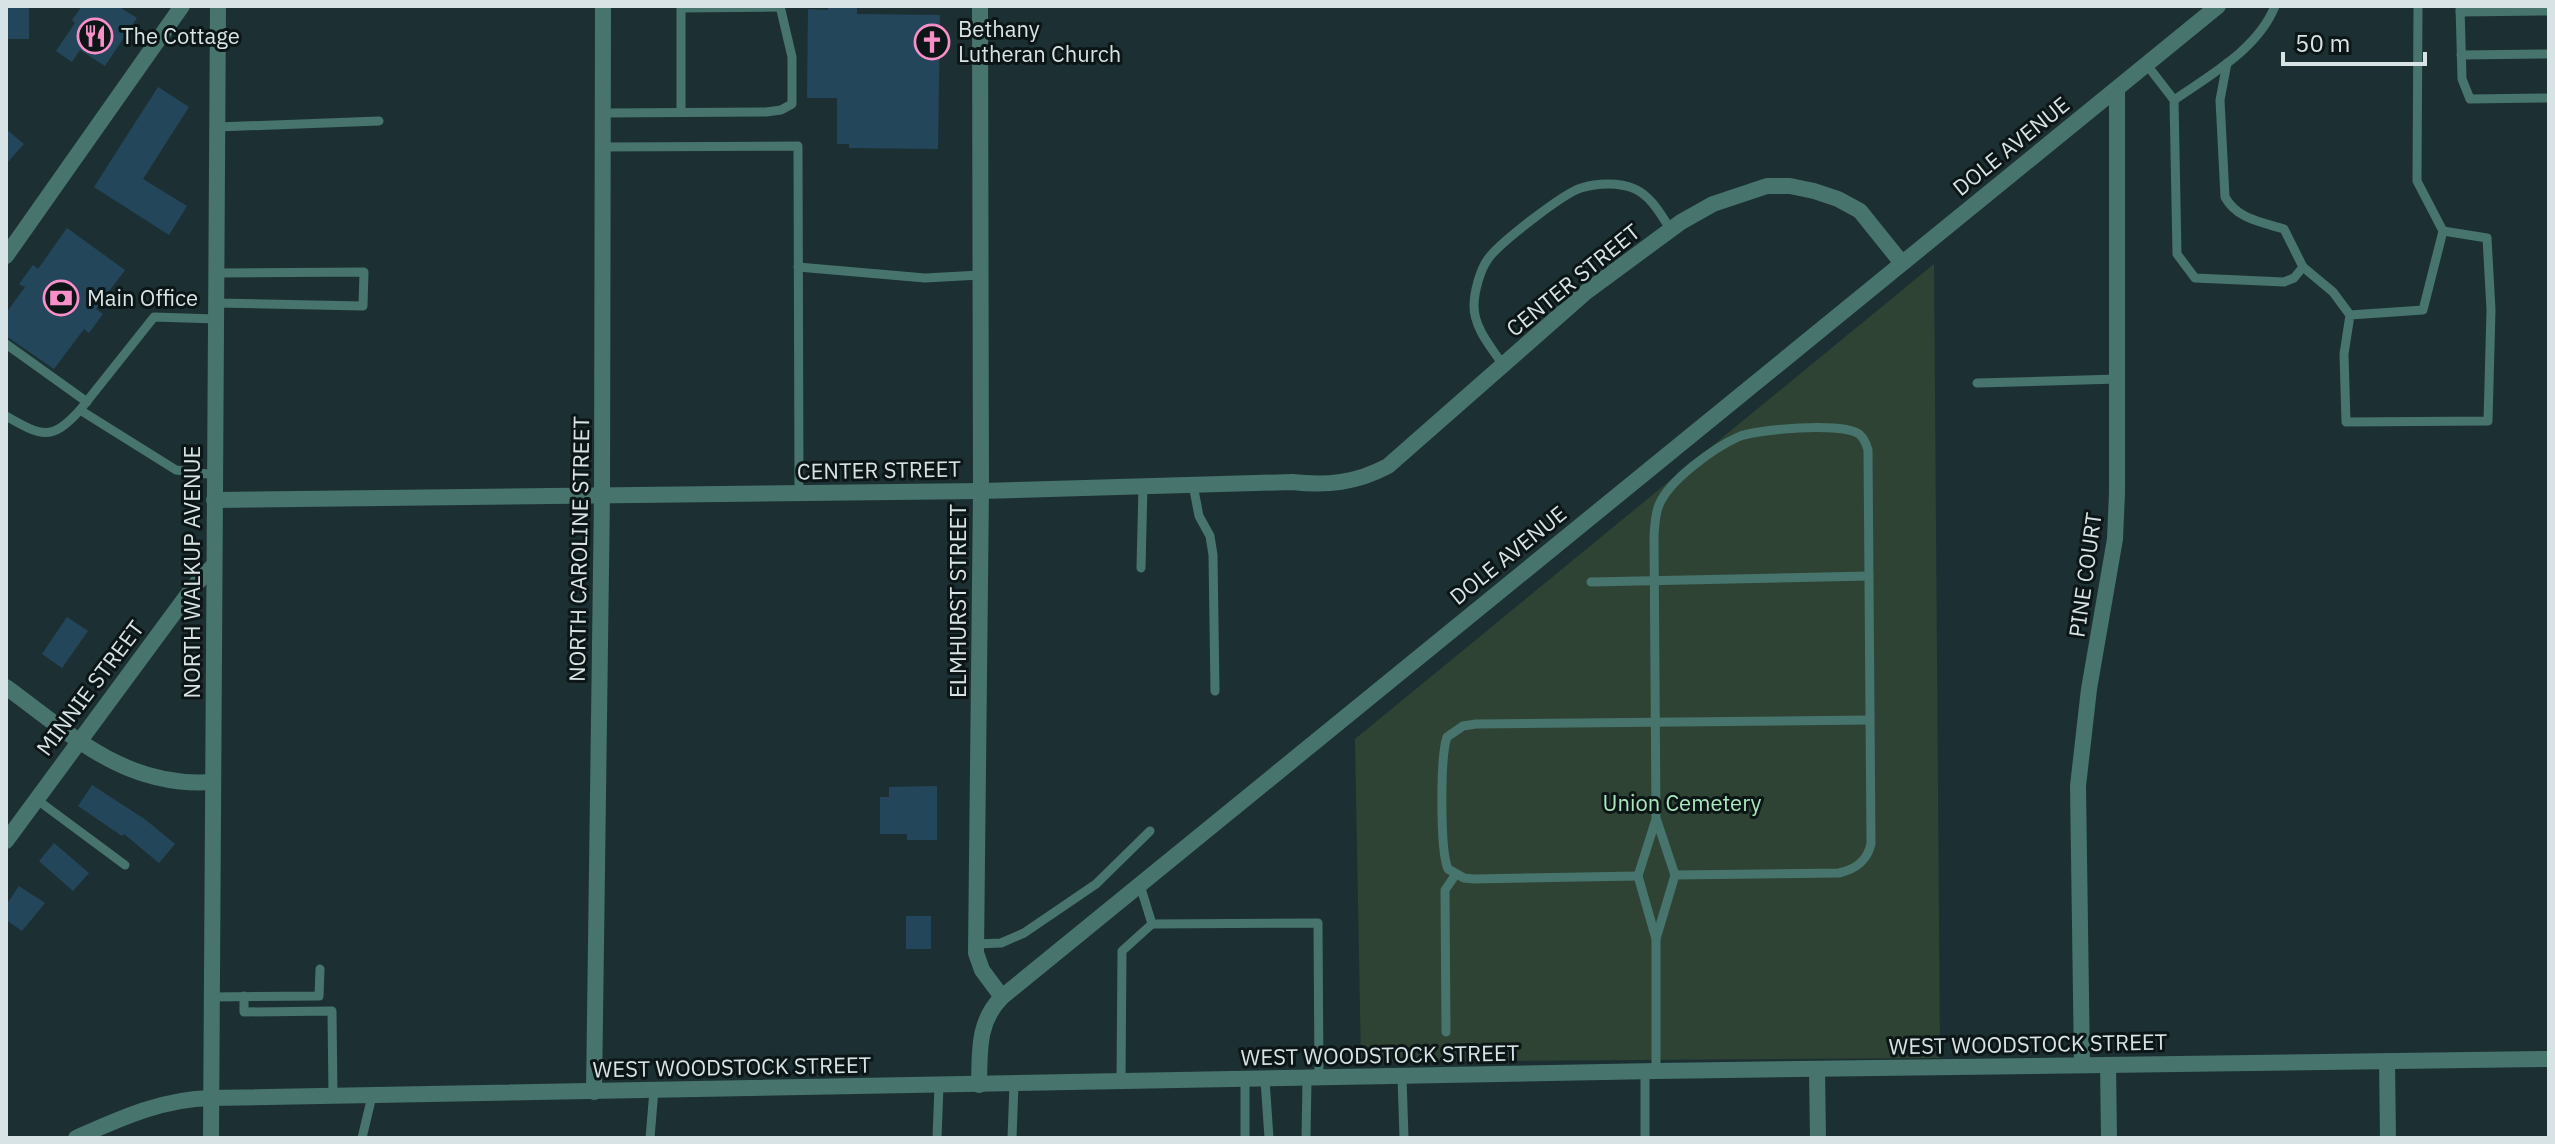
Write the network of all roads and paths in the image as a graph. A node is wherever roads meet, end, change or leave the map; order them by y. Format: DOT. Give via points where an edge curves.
graph roads {
  1 [pos="182,6"];
  2 [pos="218,6"];
  3 [pos="603,6"];
  4 [pos="980,6"];
  5 [pos="2218,6"];
  6 [pos="2275,6"];
  7 [pos="2418,6"];
  8 [pos="780,7"];
  9 [pos="2460,9"];
  10 [pos="2549,11"];
  11 [pos="170,14"];
  12 [pos="2549,54"];
  13 [pos="2461,55"];
  14 [pos="2227,63"];
  15 [pos="2147,65"];
  16 [pos="2117,89"];
  17 [pos="2549,98"];
  18 [pos="2174,100"];
  19 [pos="681,112"];
  20 [pos="603,113"];
  21 [pos="379,121"];
  22 [pos="217,127"];
  23 [pos="603,147"];
  24 [pos="1671,230"];
  25 [pos="2443,231"];
  26 [pos="6,256"];
  27 [pos="1901,262"];
  28 [pos="798,267"];
  29 [pos="2303,267"];
  30 [pos="216,273"];
  31 [pos="980,275"];
  32 [pos="216,311"];
  33 [pos="2350,315"];
  34 [pos="6,344"];
  35 [pos="1503,365"];
  36 [pos="2118,379"];
  37 [pos="1977,383"];
  38 [pos="84,406"];
  39 [pos="6,416"];
  40 [pos="215,475"];
  41 [pos="1193,485"];
  42 [pos="1143,486"];
  43 [pos="981,491"];
  44 [pos="799,493"];
  45 [pos="602,496"];
  46 [pos="214,500"];
  47 [pos="214,565"];
  48 [pos="1141,568"];
  49 [pos="1869,576"];
  50 [pos="1655,581"];
  51 [pos="1591,582"];
  52 [pos="6,687"];
  53 [pos="1215,691"];
  54 [pos="1870,720"];
  55 [pos="1656,723"];
  56 [pos="79,740"];
  57 [pos="212,782"];
  58 [pos="36,799"];
  59 [pos="1656,819"];
  60 [pos="1150,831"];
  61 [pos="6,841"];
  62 [pos="125,865"];
  63 [pos="1456,874"];
  64 [pos="1675,875"];
  65 [pos="1638,876"];
  66 [pos="1140,885"];
  67 [pos="1152,924"];
  68 [pos="1656,939"];
  69 [pos="977,944"];
  70 [pos="320,969"];
  71 [pos="244,996"];
  72 [pos="211,997"];
  73 [pos="1002,997"];
  74 [pos="1446,1032"];
  75 [pos="2549,1059"];
  76 [pos="2387,1061"];
  77 [pos="2082,1065"];
  78 [pos="2108,1065"];
  79 [pos="1817,1069"];
  80 [pos="1650,1072"];
  81 [pos="1402,1077"];
  82 [pos="1313,1079"];
  83 [pos="1245,1080"];
  84 [pos="1265,1080"];
  85 [pos="1121,1082"];
  86 [pos="1014,1084"];
  87 [pos="979,1085"];
  88 [pos="939,1086"];
  89 [pos="654,1090"];
  90 [pos="594,1092"];
  91 [pos="333,1096"];
  92 [pos="372,1096"];
  93 [pos="211,1098"];
  94 [pos="76,1138"];
  95 [pos="211,1138"];
  96 [pos="362,1138"];
  97 [pos="650,1138"];
  98 [pos="937,1138"];
  99 [pos="1012,1138"];
  100 [pos="1245,1138"];
  101 [pos="1269,1138"];
  102 [pos="1306,1138"];
  103 [pos="1404,1138"];
  104 [pos="1645,1138"];
  105 [pos="1818,1138"];
  106 [pos="2109,1138"];
  107 [pos="2388,1138"];
  1 -- 11 [label="street"];
  2 -- 22 [label="street, NORTH WALKUP AVENUE"];
  3 -- 20 [label="street, NORTH CAROLINE STREET"];
  4 -- 31 [label="street, ELMHURST STREET"];
  5 -- 15 [label="street, DOLE AVENUE"];
  6 -- 14 [label="lane" via="2269,22"];
  7 -- 25 [label="lane" via="2417,181"];
  8 -- 19 [label="lane" via="681,8"];
  8 -- 19 [label="lane" via="792,57 792,104 766,112"];
  9 -- 10 [label="lane"];
  9 -- 13 [label="lane"];
  11 -- 26 [label="street"];
  12 -- 13 [label="lane"];
  13 -- 17 [label="lane" via="2470,99"];
  14 -- 18 [label="lane"];
  14 -- 29 [label="lane" via="2220,100 2225,197 2232,210 2284,229"];
  15 -- 16 [label="street, DOLE AVENUE"];
  15 -- 18 [label="lane"];
  16 -- 27 [label="street, DOLE AVENUE"];
  16 -- 36 [label="street, PINE COURT"];
  18 -- 29 [label="lane" via="2177,254 2195,278 2284,282"];
  19 -- 20 [label="lane"];
  20 -- 23 [label="street, NORTH CAROLINE STREET"];
  21 -- 22 [label="lane"];
  22 -- 30 [label="street, NORTH WALKUP AVENUE"];
  23 -- 28 [label="lane" via="798,146"];
  23 -- 45 [label="street, NORTH CAROLINE STREET"];
  24 -- 27 [label="street, CENTER STREET" via="1742,193 1790,186 1860,211"];
  24 -- 35 [label="street, CENTER STREET" via="1586,292"];
  24 -- 35 [label="lane, CENTER STREET" via="1647,196 1632,187 1603,184 1577,189 1506,240 1487,259 1474,306 1478,327"];
  25 -- 33 [label="lane" via="2423,310"];
  25 -- 33 [label="lane" via="2487,238 2488,421 2346,422 2344,354"];
  27 -- 66 [label="street, DOLE AVENUE"];
  28 -- 31 [label="lane" via="925,278"];
  28 -- 44 [label="lane"];
  29 -- 33 [label="lane"];
  30 -- 32 [label="street, NORTH WALKUP AVENUE"];
  30 -- 32 [label="lane" via="364,272 363,306"];
  31 -- 43 [label="street, ELMHURST STREET"];
  32 -- 38 [label="lane" via="154,317"];
  32 -- 40 [label="street, NORTH WALKUP AVENUE"];
  34 -- 38 [label="lane"];
  35 -- 41 [label="street, CENTER STREET" via="1409,449 1368,476 1321,485"];
  36 -- 37 [label="lane"];
  36 -- 77 [label="street, PINE COURT" via="2115,539 2078,786"];
  38 -- 39 [label="lane" via="47,434"];
  38 -- 40 [label="lane" via="176,470"];
  40 -- 46 [label="street, NORTH WALKUP AVENUE"];
  41 -- 42 [label="street, CENTER STREET"];
  41 -- 53 [label="lane" via="1213,555"];
  42 -- 43 [label="street, CENTER STREET"];
  42 -- 48 [label="lane"];
  43 -- 44 [label="street, CENTER STREET"];
  43 -- 69 [label="street, ELMHURST STREET"];
  44 -- 45 [label="street, CENTER STREET"];
  45 -- 46 [label="street, CENTER STREET"];
  45 -- 90 [label="street, NORTH CAROLINE STREET"];
  46 -- 47 [label="street, NORTH WALKUP AVENUE"];
  47 -- 56 [label="street, MINNIE STREET"];
  47 -- 57 [label="street, NORTH WALKUP AVENUE"];
  49 -- 50 [label="lane"];
  49 -- 50 [label="lane" via="1868,450 1859,434 1840,428 1753,432 1696,464 1659,505"];
  49 -- 54 [label="lane"];
  50 -- 51 [label="lane"];
  50 -- 55 [label="lane"];
  52 -- 56 [label="street"];
  54 -- 55 [label="lane"];
  54 -- 64 [label="lane" via="1871,844 1857,866 1839,873"];
  55 -- 59 [label="lane"];
  55 -- 63 [label="lane" via="1476,724 1454,731 1443,754 1444,849 1448,869"];
  56 -- 57 [label="street" via="145,776 176,783"];
  56 -- 58 [label="street, MINNIE STREET"];
  57 -- 72 [label="street, NORTH WALKUP AVENUE"];
  58 -- 61 [label="street, MINNIE STREET"];
  58 -- 62 [label="lane"];
  59 -- 64 [label="lane"];
  59 -- 65 [label="lane"];
  60 -- 69 [label="lane" via="1096,884 1024,933 1001,943"];
  63 -- 65 [label="lane" via="1474,879"];
  63 -- 74 [label="lane" via="1445,890"];
  64 -- 68 [label="lane"];
  65 -- 68 [label="lane"];
  66 -- 67 [label="lane"];
  66 -- 73 [label="street, DOLE AVENUE"];
  67 -- 82 [label="lane" via="1318,923"];
  67 -- 85 [label="lane" via="1122,951"];
  68 -- 80 [label="lane"];
  69 -- 73 [label="street, ELMHURST STREET" via="982,970"];
  70 -- 71 [label="lane" via="319,996"];
  71 -- 72 [label="lane"];
  71 -- 91 [label="lane" via="244,1012 332,1011"];
  72 -- 93 [label="street, NORTH WALKUP AVENUE"];
  73 -- 87 [label="street, DOLE AVENUE" via="984,1022"];
  75 -- 76 [label="street, WEST WOODSTOCK STREET"];
  76 -- 78 [label="street, WEST WOODSTOCK STREET"];
  76 -- 107 [label="street"];
  77 -- 78 [label="street, WEST WOODSTOCK STREET"];
  77 -- 79 [label="street, WEST WOODSTOCK STREET"];
  78 -- 106 [label="street"];
  79 -- 80 [label="street, WEST WOODSTOCK STREET"];
  79 -- 105 [label="street"];
  80 -- 81 [label="street, WEST WOODSTOCK STREET"];
  80 -- 104 [label="lane"];
  81 -- 82 [label="street, WEST WOODSTOCK STREET"];
  81 -- 103 [label="lane"];
  82 -- 84 [label="street, WEST WOODSTOCK STREET"];
  82 -- 102 [label="lane"];
  83 -- 84 [label="street, WEST WOODSTOCK STREET"];
  83 -- 85 [label="street, WEST WOODSTOCK STREET"];
  83 -- 100 [label="lane"];
  84 -- 101 [label="lane"];
  85 -- 86 [label="street, WEST WOODSTOCK STREET"];
  86 -- 87 [label="street, WEST WOODSTOCK STREET"];
  86 -- 99 [label="lane"];
  87 -- 88 [label="street, WEST WOODSTOCK STREET"];
  88 -- 89 [label="street, WEST WOODSTOCK STREET"];
  88 -- 98 [label="lane"];
  89 -- 90 [label="street, WEST WOODSTOCK STREET"];
  89 -- 97 [label="lane"];
  90 -- 92 [label="street, WEST WOODSTOCK STREET"];
  91 -- 92 [label="street, WEST WOODSTOCK STREET"];
  91 -- 93 [label="street, WEST WOODSTOCK STREET"];
  92 -- 96 [label="lane"];
  93 -- 94 [label="street, WEST WOODSTOCK STREET" via="159,1104"];
  93 -- 95 [label="street, NORTH WALKUP AVENUE"];
}
